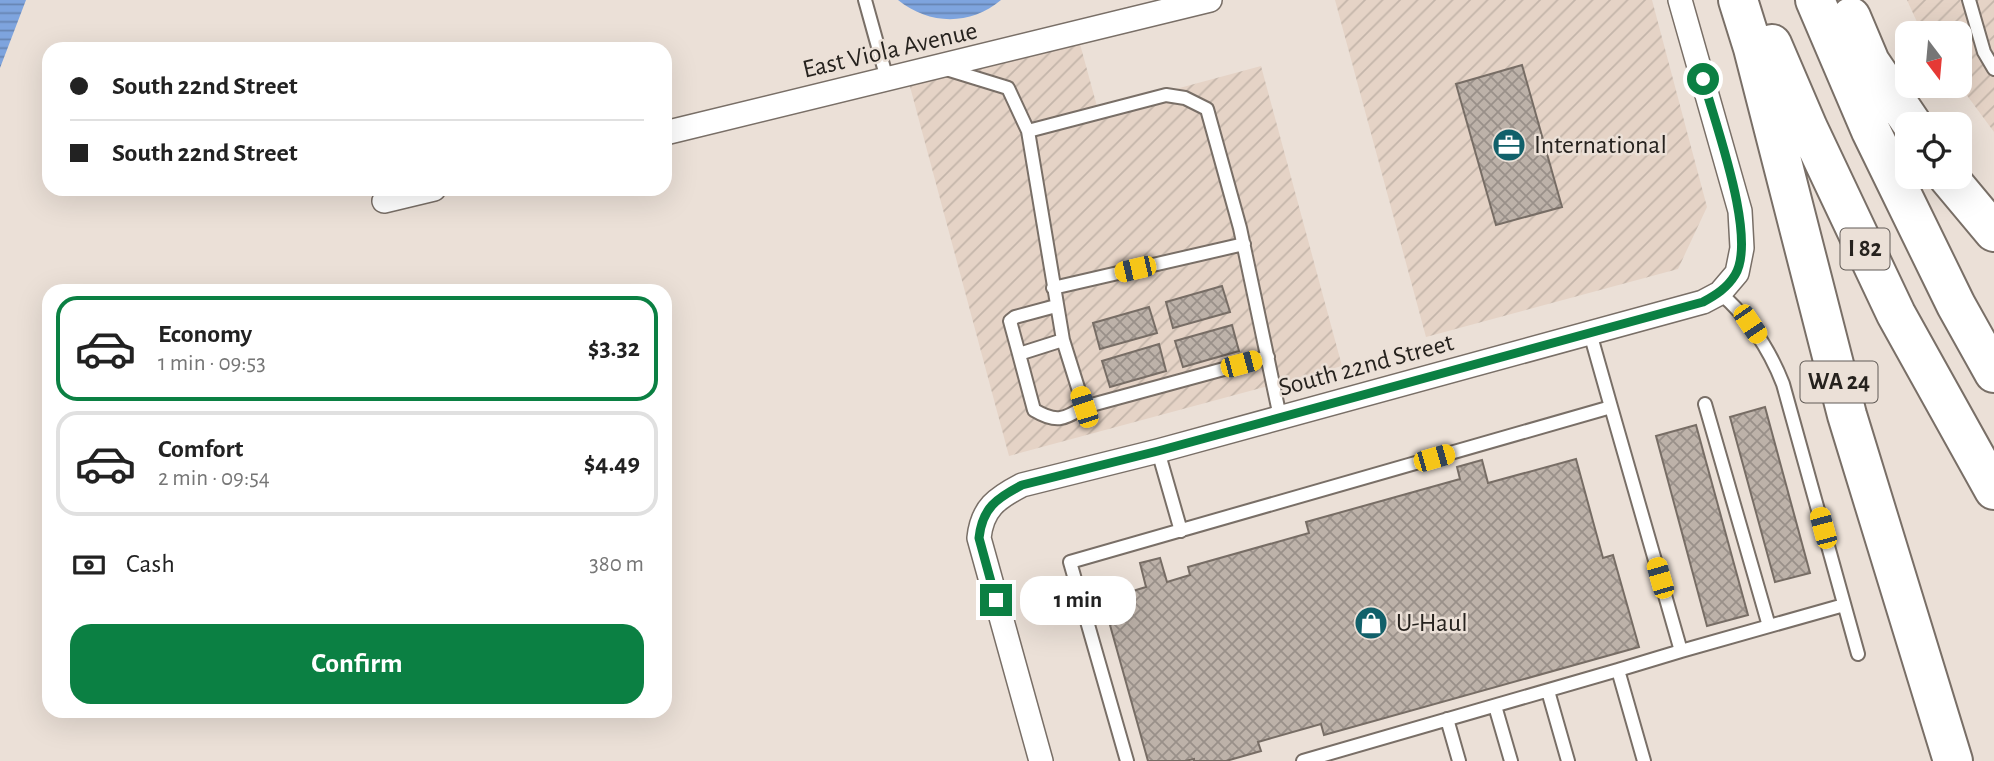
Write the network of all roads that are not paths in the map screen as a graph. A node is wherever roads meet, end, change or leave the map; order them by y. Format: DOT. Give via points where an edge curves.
graph roads {
  1 [pos="865,0"];
  2 [pos="1210,0"];
  3 [pos="1680,0"];
  4 [pos="1738,0"];
  5 [pos="1753,0"];
  6 [pos="1815,0"];
  7 [pos="1844,0"];
  8 [pos="1969,0"];
  9 [pos="1149,7"];
  10 [pos="940,67"];
  11 [pos="1994,69"];
  12 [pos="887,79"];
  13 [pos="1904,112"];
  14 [pos="672,131"];
  15 [pos="1028,131"];
  16 [pos="1958,189"];
  17 [pos="405,196"];
  18 [pos="384,201"];
  19 [pos="1994,232"];
  20 [pos="1244,244"];
  21 [pos="1053,288"];
  22 [pos="1720,293"];
  23 [pos="1056,306"];
  24 [pos="1590,333"];
  25 [pos="1063,340"];
  26 [pos="1019,354"];
  27 [pos="1268,357"];
  28 [pos="1994,373"];
  29 [pos="1705,404"];
  30 [pos="1084,407"];
  31 [pos="1611,407"];
  32 [pos="1280,417"];
  33 [pos="1158,451"];
  34 [pos="1994,490"];
  35 [pos="1181,531"];
  36 [pos="1844,605"];
  37 [pos="1769,626"];
  38 [pos="1681,651"];
  39 [pos="1858,654"];
  40 [pos="1618,670"];
  41 [pos="1548,691"];
  42 [pos="1495,706"];
  43 [pos="1447,719"];
  44 [pos="1324,758"];
  45 [pos="1041,761"];
  46 [pos="1127,761"];
  47 [pos="1303,761"];
  48 [pos="1459,761"];
  49 [pos="1511,761"];
  50 [pos="1568,761"];
  51 [pos="1644,761"];
  52 [pos="1953,761"];
  1 -- 12 [label="lane"];
  2 -- 9 [label="street, East Viola Avenue"];
  3 -- 22 [label="street" via="1740,211 1742,248 1737,273"];
  4 -- 52 [label="highway, WA 24" via="1847,415"];
  5 -- 34 [label="highway, I 82" via="1890,302"];
  6 -- 28 [label="highway, I 82" via="1876,143"];
  7 -- 13 [label="highway" via="1870,62"];
  8 -- 11 [label="lane" via="1984,52"];
  9 -- 10 [label="street, East Viola Avenue"];
  10 -- 12 [label="street, East Viola Avenue"];
  10 -- 15 [label="lane" via="1008,88"];
  12 -- 14 [label="street, East Viola Avenue"];
  15 -- 20 [label="lane" via="1166,95 1185,98 1207,110"];
  15 -- 21 [label="lane"];
  16 -- 19 [label="highway"];
  17 -- 18 [label="street"];
  20 -- 21 [label="lane"];
  20 -- 27 [label="lane"];
  21 -- 23 [label="lane"];
  22 -- 24 [label="street, South 22nd Street" via="1703,302"];
  22 -- 36 [label="lane" via="1758,334 1783,384"];
  23 -- 25 [label="lane"];
  23 -- 26 [label="lane" via="1010,321"];
  24 -- 31 [label="lane"];
  24 -- 32 [label="street, South 22nd Street"];
  25 -- 26 [label="lane"];
  25 -- 30 [label="lane"];
  26 -- 30 [label="lane" via="1034,410 1047,418 1065,419"];
  27 -- 30 [label="lane"];
  27 -- 32 [label="lane"];
  29 -- 37 [label="lane"];
  31 -- 35 [label="lane"];
  31 -- 38 [label="lane"];
  32 -- 33 [label="street, South 22nd Street"];
  33 -- 35 [label="lane"];
  33 -- 45 [label="street, South 22nd Street" via="1022,485 985,512 979,538"];
  35 -- 46 [label="lane" via="1070,562"];
  36 -- 37 [label="lane"];
  36 -- 39 [label="lane"];
  37 -- 38 [label="lane"];
  38 -- 40 [label="lane"];
  40 -- 41 [label="lane"];
  40 -- 51 [label="lane"];
  41 -- 42 [label="lane"];
  41 -- 50 [label="lane"];
  42 -- 43 [label="lane"];
  42 -- 49 [label="lane"];
  43 -- 44 [label="lane"];
  43 -- 48 [label="lane"];
  44 -- 47 [label="lane"];
}
